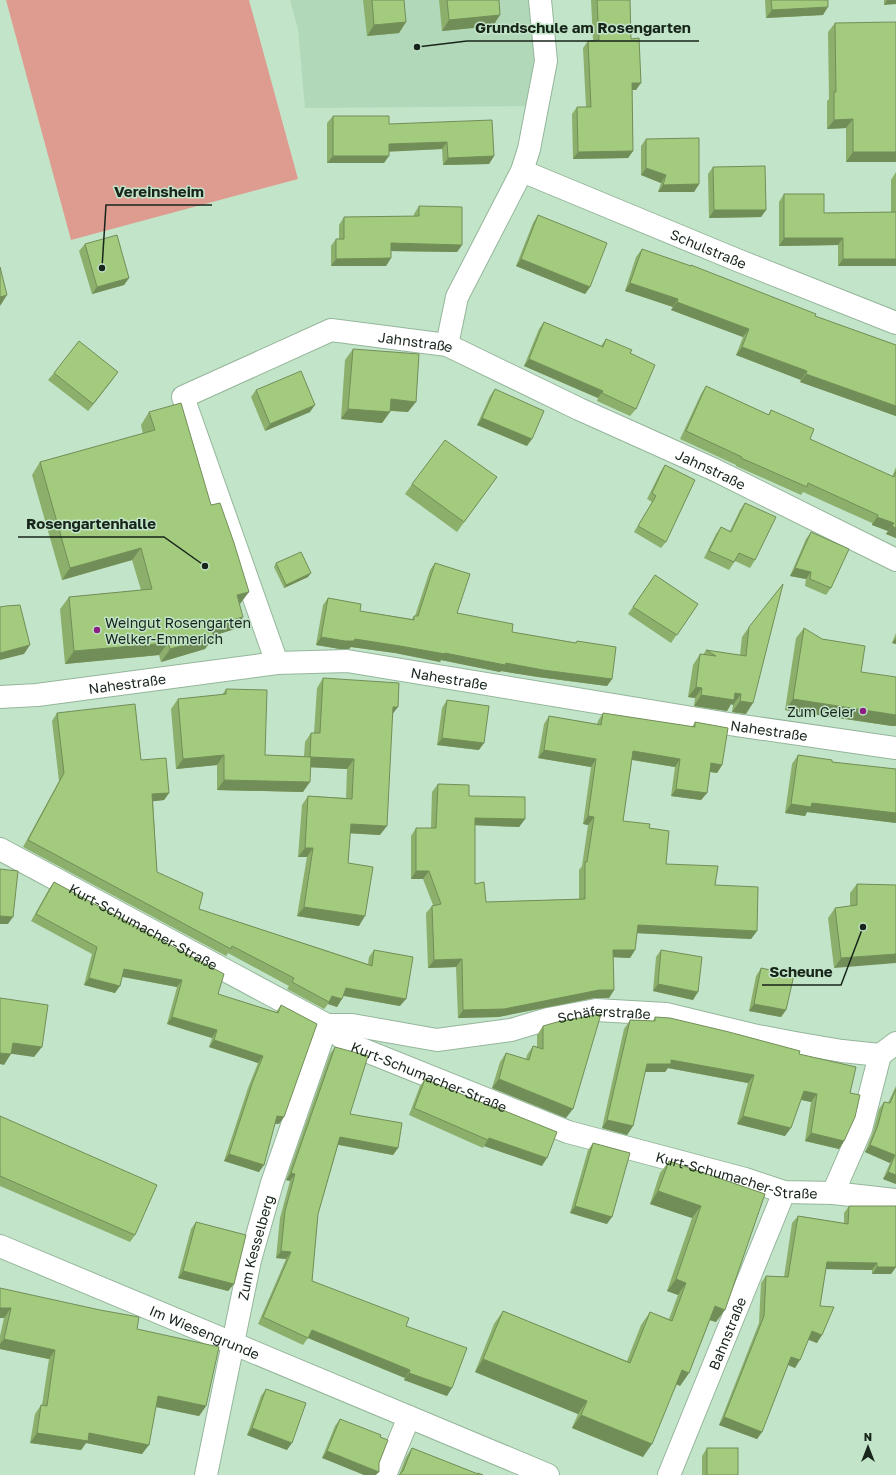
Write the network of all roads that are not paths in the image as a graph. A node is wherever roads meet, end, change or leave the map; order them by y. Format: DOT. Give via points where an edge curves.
graph roads {
  1 [pos="540,0"];
  2 [pos="522,171"];
  3 [pos="896,323"];
  4 [pos="447,345"];
  5 [pos="896,560"];
  6 [pos="277,663"];
  7 [pos="0,697"];
  8 [pos="896,748"];
  9 [pos="0,849"];
  10 [pos="327,1025"];
  11 [pos="888,1049"];
  12 [pos="784,1192"];
  13 [pos="833,1193"];
  14 [pos="896,1200"];
  15 [pos="0,1246"];
  16 [pos="233,1343"];
  17 [pos="409,1417"];
  18 [pos="206,1475"];
  19 [pos="385,1475"];
  20 [pos="548,1475"];
  21 [pos="669,1475"];
  1 -- 2 [label="street" via="546,61 529,149"];
  2 -- 3 [label="street, Schulstraße"];
  2 -- 4 [label="street" via="457,297"];
  4 -- 5 [label="street, Jahnstraße" via="579,409 715,470"];
  4 -- 6 [label="street, Jahnstraße" via="331,330 183,397"];
  6 -- 7 [label="street, Nahestraße" via="37,695"];
  6 -- 8 [label="street, Nahestraße" via="347,661 729,724"];
  9 -- 10 [label="street, Kurt-Schumacher-Straße"];
  10 -- 11 [label="street, Schäferstraße" via="352,1025 437,1040 511,1030 548,1019 596,1010 666,1014 753,1035 842,1051"];
  10 -- 12 [label="street, Kurt-Schumacher-Straße" via="349,1044 568,1132 745,1179"];
  10 -- 16 [label="street, Zum Kesselberg" via="272,1183 250,1260"];
  11 -- 13 [label="street, Schäferstraße" via="862,1129"];
  12 -- 13 [label="street, Kurt-Schumacher-Straße"];
  12 -- 21 [label="street, Bahnstraße"];
  13 -- 14 [label="street, Kurt-Schumacher-Straße"];
  15 -- 16 [label="street, Im Wiesengrunde"];
  16 -- 17 [label="street, Im Wiesengrunde"];
  16 -- 18 [label="street, Zum Kesselberg"];
  17 -- 19 [label="street"];
  17 -- 20 [label="street, Im Wiesengrunde"];
}
